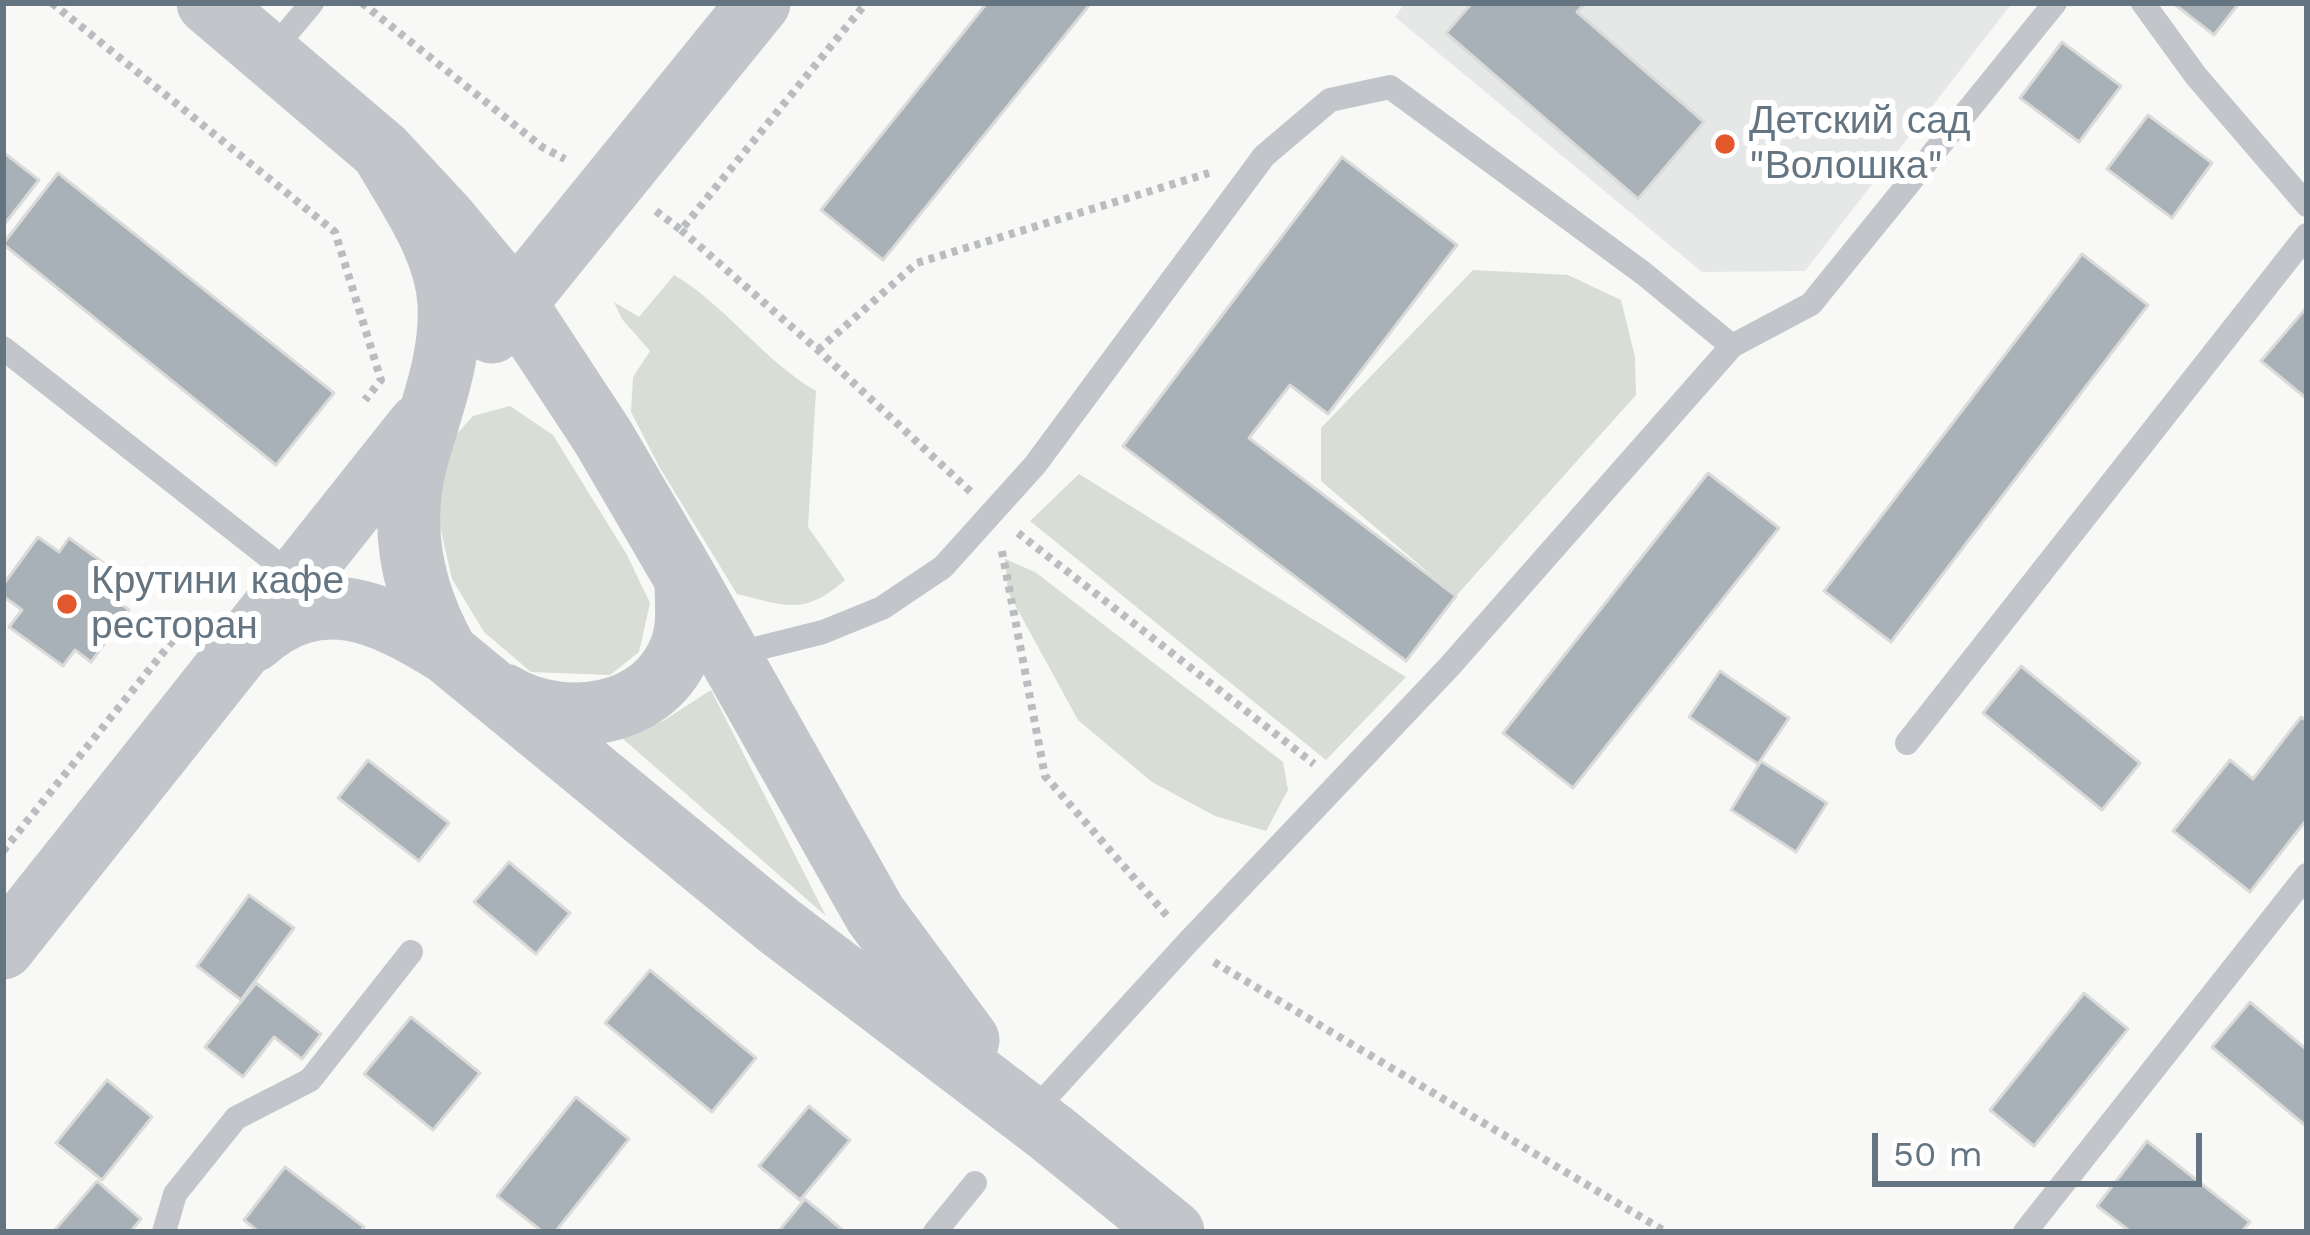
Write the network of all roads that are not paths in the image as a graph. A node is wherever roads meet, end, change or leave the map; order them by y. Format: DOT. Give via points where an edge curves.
graph roads {
  1 [pos="208,3"];
  2 [pos="312,3"];
  3 [pos="759,3"];
  4 [pos="2055,3"];
  5 [pos="2143,3"];
  6 [pos="270,53"];
  7 [pos="382,151"];
  8 [pos="2307,205"];
  9 [pos="2307,235"];
  10 [pos="515,303"];
  11 [pos="1732,346"];
  12 [pos="3,348"];
  13 [pos="436,403"];
  14 [pos="603,437"];
  15 [pos="297,579"];
  16 [pos="686,579"];
  17 [pos="211,640"];
  18 [pos="731,655"];
  19 [pos="460,664"];
  20 [pos="1907,743"];
  21 [pos="2307,874"];
  22 [pos="3,948"];
  23 [pos="411,952"];
  24 [pos="1030,1116"];
  25 [pos="975,1183"];
  26 [pos="168,1230"];
  27 [pos="935,1232"];
  28 [pos="1173,1232"];
  29 [pos="2025,1232"];
  1 -- 6 [label="street"];
  2 -- 6 [label="lane"];
  3 -- 10 [label="street"];
  4 -- 11 [label="lane" via="1811,304"];
  5 -- 8 [label="lane"];
  6 -- 7 [label="street"];
  7 -- 10 [label="street"];
  7 -- 13 [label="street" via="443,264 447,344"];
  9 -- 20 [label="lane"];
  10 -- 13 [label="street"];
  10 -- 14 [label="street"];
  11 -- 18 [label="lane" via="1390,87 1330,100 1264,156 1035,465 943,567 882,608"];
  11 -- 24 [label="lane" via="1449,667"];
  12 -- 15 [label="lane"];
  13 -- 14 [label="street" via="482,373 523,375 559,394"];
  13 -- 15 [label="street"];
  13 -- 19 [label="street" via="415,467 408,546 428,621"];
  14 -- 16 [label="street"];
  15 -- 17 [label="street"];
  16 -- 18 [label="street"];
  16 -- 19 [label="street" via="681,648 652,691 632,703 609,711 546,710 513,700"];
  17 -- 19 [label="street" via="319,608 351,608 384,617"];
  17 -- 22 [label="street"];
  18 -- 24 [label="street" via="875,914"];
  19 -- 24 [label="street" via="779,926"];
  21 -- 29 [label="lane"];
  23 -- 26 [label="lane" via="310,1080 236,1118 176,1194"];
  24 -- 28 [label="street"];
  25 -- 27 [label="lane"];
}
